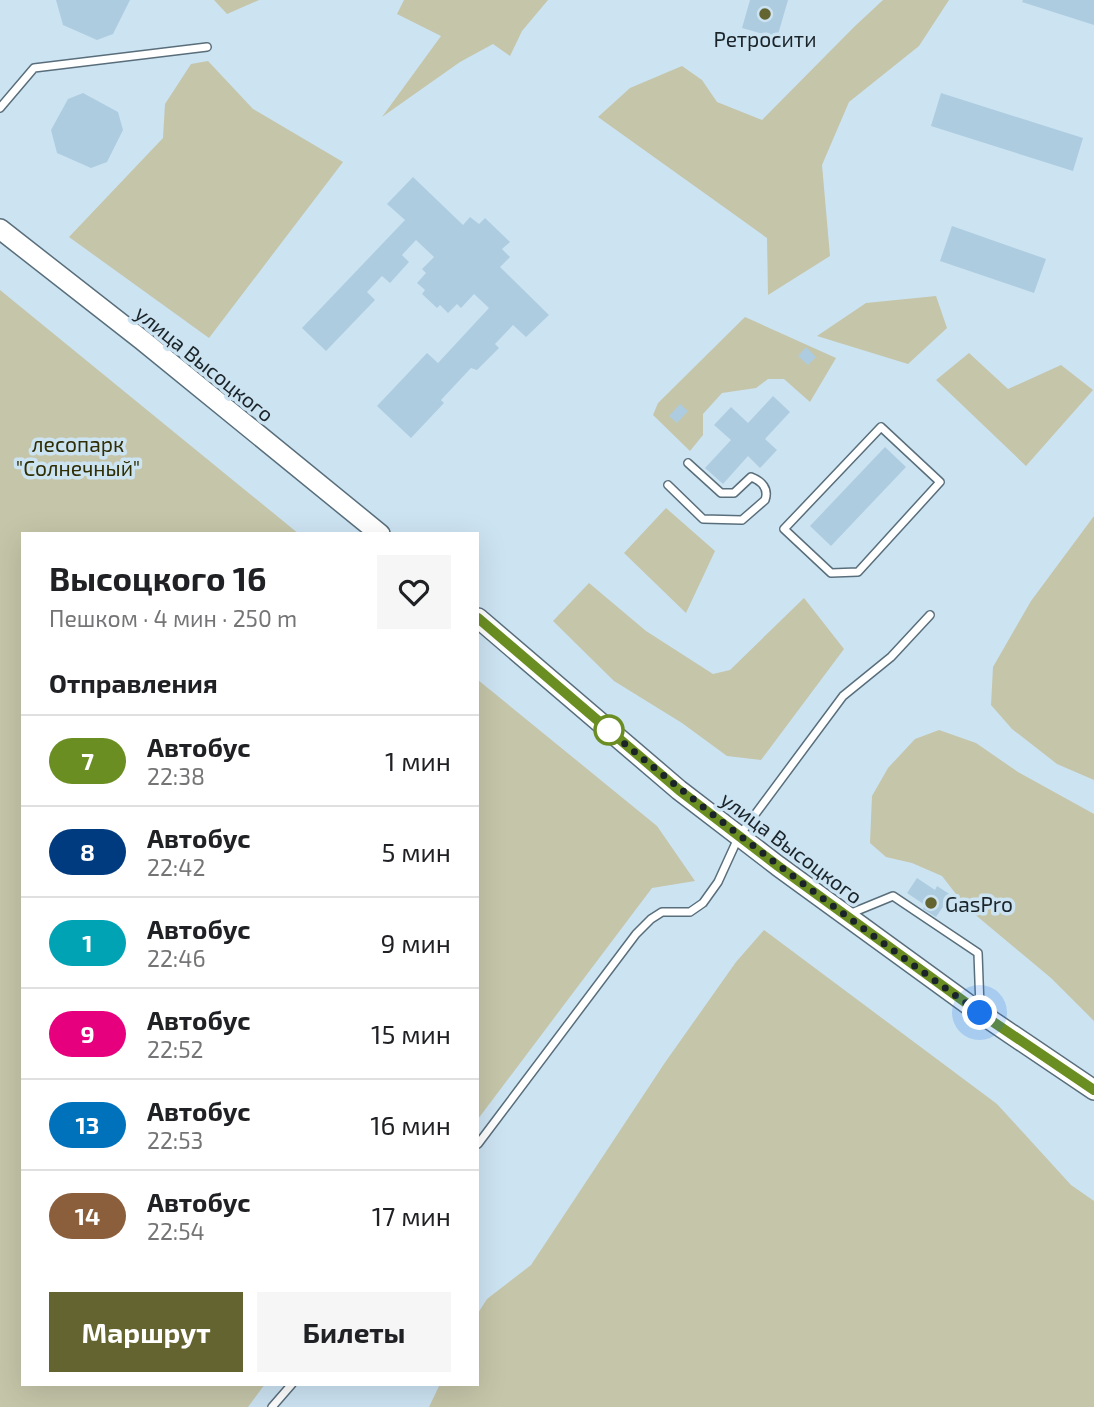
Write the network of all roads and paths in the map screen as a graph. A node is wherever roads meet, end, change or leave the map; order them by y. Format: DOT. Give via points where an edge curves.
graph roads {
  1 [pos="207,47"];
  2 [pos="0,108"];
  3 [pos="0,229"];
  4 [pos="688,463"];
  5 [pos="668,485"];
  6 [pos="378,532"];
  7 [pos="872,557"];
  8 [pos="930,615"];
  9 [pos="479,619"];
  10 [pos="739,836"];
  11 [pos="845,916"];
  12 [pos="980,1013"];
  13 [pos="1094,1090"];
  14 [pos="479,1143"];
  15 [pos="290,1386"];
  16 [pos="272,1407"];
  1 -- 2 [label="lane" via="34,68"];
  3 -- 6 [label="main road, улица Высоцкого"];
  4 -- 5 [label="lane" via="721,493 734,493 754,478 763,484 765,500 742,520 703,519"];
  7 -- 7 [label="lane" via="940,482 880,427 784,529 831,573 858,572"];
  8 -- 10 [label="lane" via="891,657 842,696"];
  9 -- 10 [label="main road, улица Высоцкого"];
  10 -- 11 [label="main road, улица Высоцкого"];
  10 -- 14 [label="lane" via="718,883 703,903 690,912 662,912 636,934"];
  11 -- 12 [label="main road, улица Высоцкого"];
  11 -- 12 [label="lane" via="893,896 978,953"];
  12 -- 13 [label="main road, улица Высоцкого"];
  15 -- 16 [label="lane"];
}
